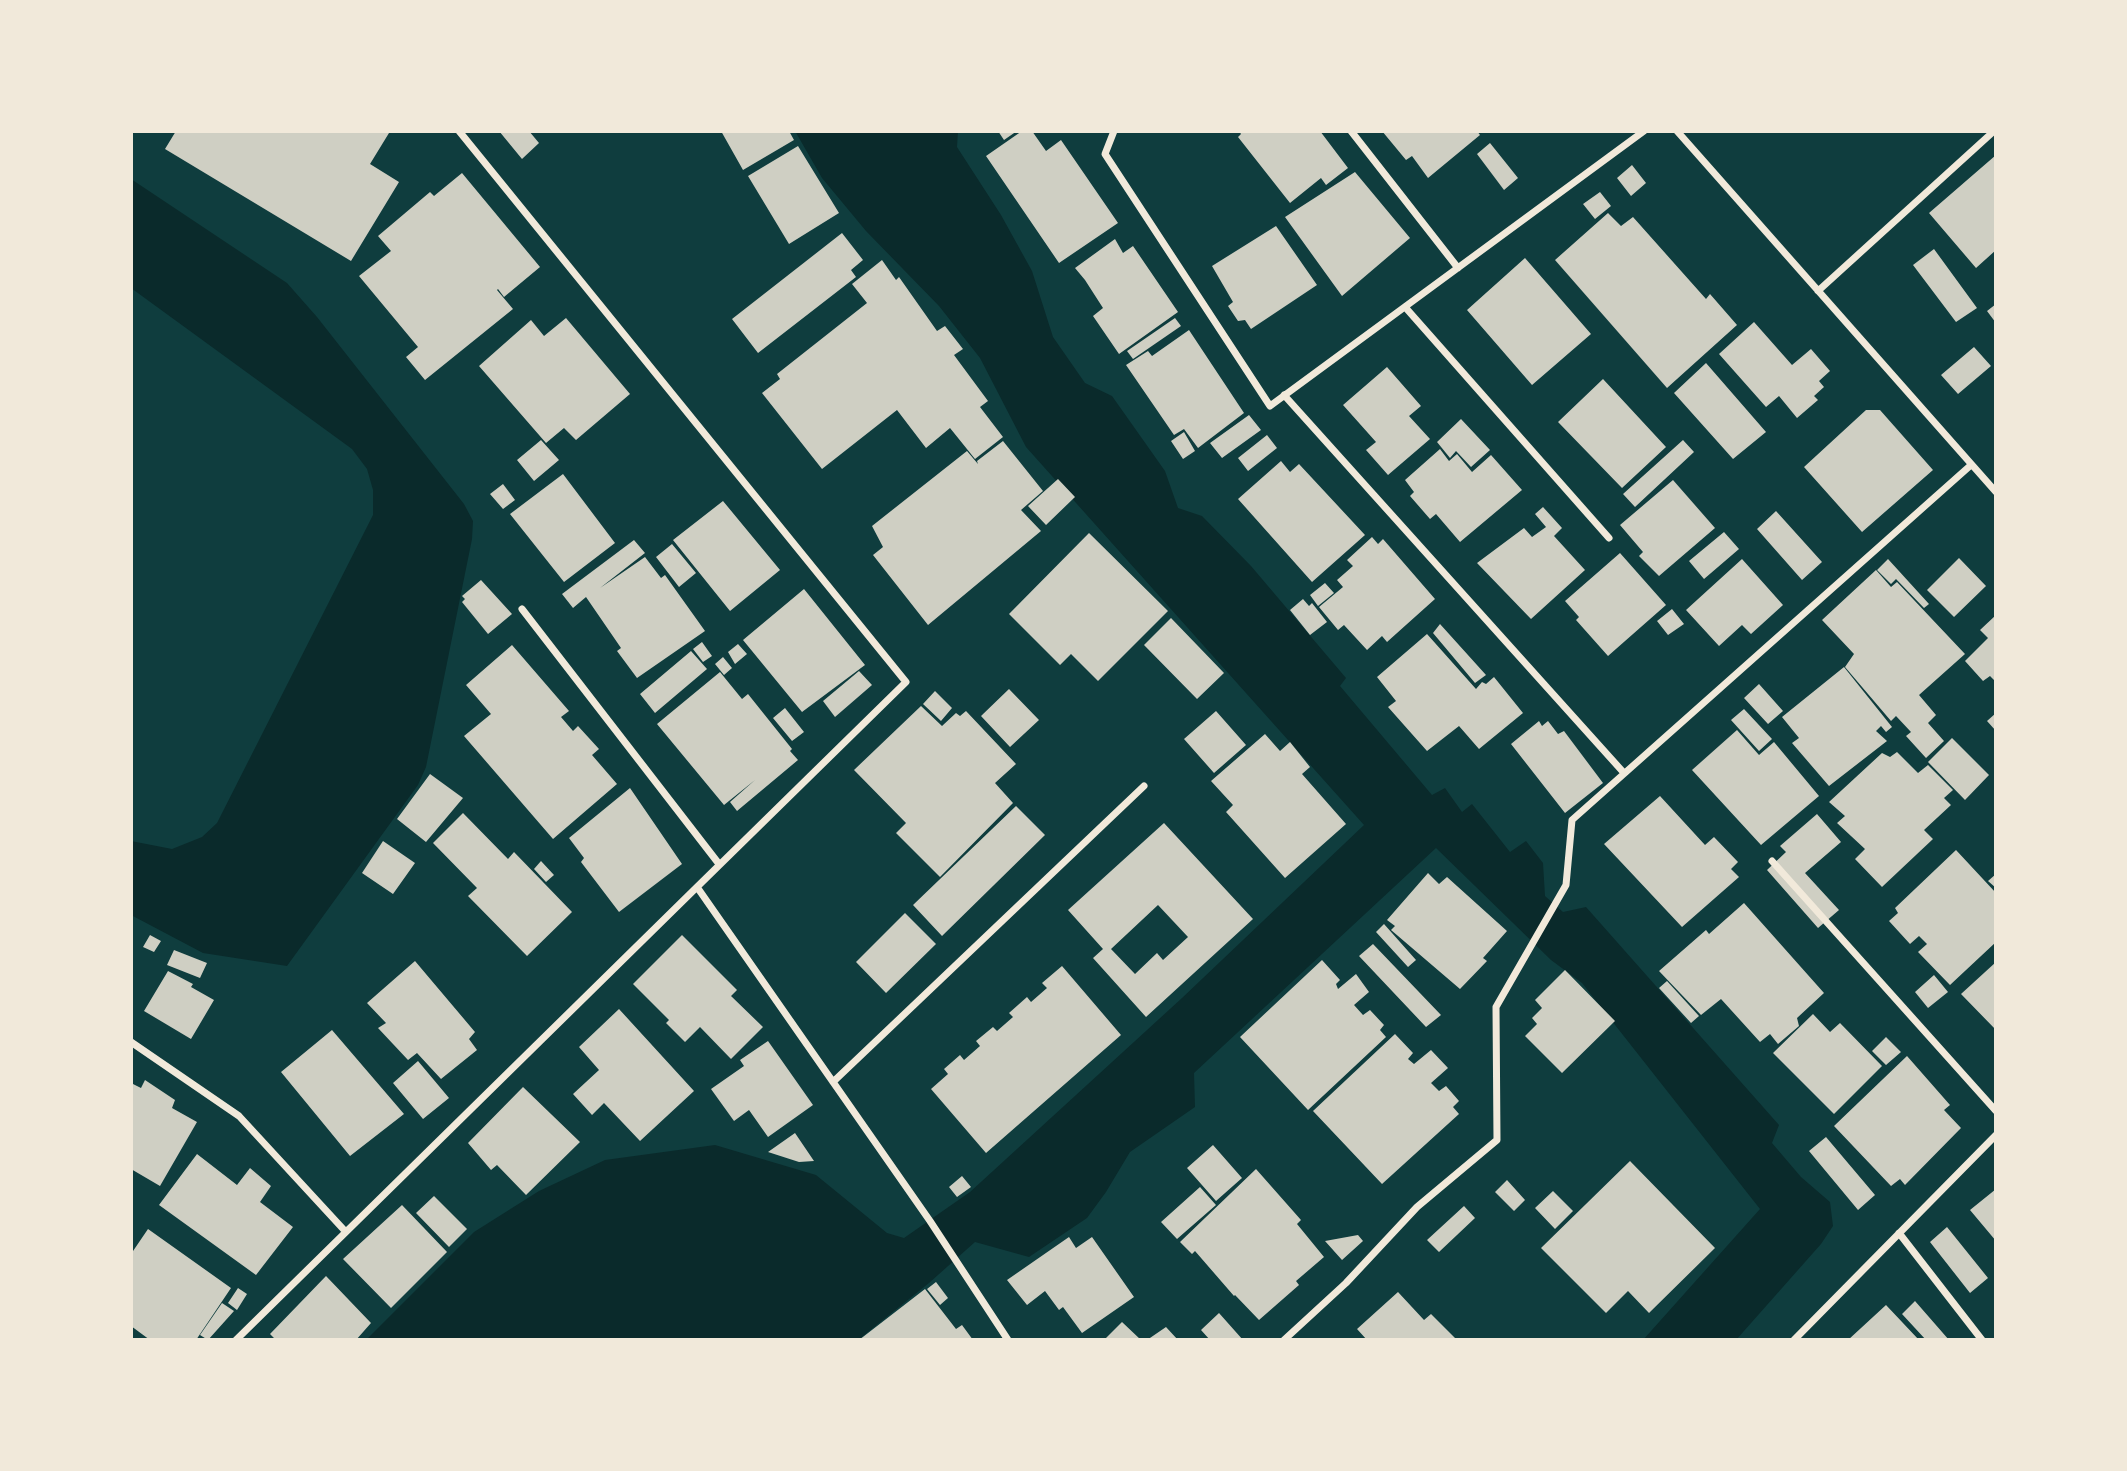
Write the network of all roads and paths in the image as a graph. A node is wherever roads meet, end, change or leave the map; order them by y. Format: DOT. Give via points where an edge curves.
graph roads {
  1 [pos="459,131"];
  2 [pos="1114,131"];
  3 [pos="1351,131"];
  4 [pos="1644,131"];
  5 [pos="1677,131"];
  6 [pos="1994,131"];
  7 [pos="1458,268"];
  8 [pos="1818,291"];
  9 [pos="1405,307"];
  10 [pos="1284,395"];
  11 [pos="1971,465"];
  12 [pos="1996,492"];
  13 [pos="1609,538"];
  14 [pos="522,608"];
  15 [pos="1624,774"];
  16 [pos="1144,786"];
  17 [pos="1772,861"];
  18 [pos="719,864"];
  19 [pos="698,887"];
  20 [pos="131,1042"];
  21 [pos="833,1082"];
  22 [pos="1996,1111"];
  23 [pos="1996,1135"];
  24 [pos="345,1231"];
  25 [pos="1899,1233"];
  26 [pos="236,1340"];
  27 [pos="1008,1340"];
  28 [pos="1284,1340"];
  29 [pos="1794,1340"];
  30 [pos="1982,1340"];
  1 -- 18 [label="street" via="906,682"];
  2 -- 10 [label="street" via="1105,154 1270,406"];
  3 -- 7 [label="street"];
  4 -- 7 [label="street"];
  5 -- 8 [label="street"];
  6 -- 8 [label="street"];
  7 -- 9 [label="street"];
  8 -- 11 [label="street"];
  9 -- 10 [label="street"];
  9 -- 13 [label="street"];
  10 -- 15 [label="street"];
  11 -- 12 [label="street"];
  11 -- 15 [label="street"];
  14 -- 18 [label="street"];
  15 -- 28 [label="street" via="1572,820 1566,886 1496,1007 1497,1140 1417,1208"];
  16 -- 21 [label="street"];
  17 -- 22 [label="street"];
  18 -- 19 [label="street"];
  19 -- 21 [label="street"];
  19 -- 24 [label="street"];
  20 -- 24 [label="street" via="239,1116"];
  21 -- 27 [label="street"];
  23 -- 25 [label="street"];
  24 -- 26 [label="street"];
  25 -- 29 [label="street"];
  25 -- 30 [label="street"];
}
